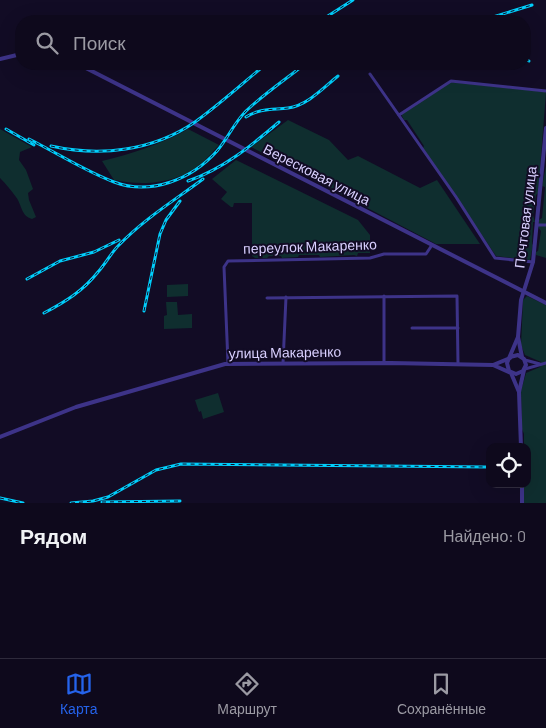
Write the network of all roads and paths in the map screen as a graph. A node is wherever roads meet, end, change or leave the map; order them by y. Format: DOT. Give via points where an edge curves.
graph roads {
  1 [pos="15,55"];
  2 [pos="0,59"];
  3 [pos="90,70"];
  4 [pos="370,74"];
  5 [pos="546,91"];
  6 [pos="398,115"];
  7 [pos="546,128"];
  8 [pos="545,152"];
  9 [pos="537,224"];
  10 [pos="546,225"];
  11 [pos="432,245"];
  12 [pos="533,262"];
  13 [pos="524,291"];
  14 [pos="384,296"];
  15 [pos="286,297"];
  16 [pos="267,298"];
  17 [pos="546,302"];
  18 [pos="412,328"];
  19 [pos="458,328"];
  20 [pos="518,337"];
  21 [pos="510,357"];
  22 [pos="523,359"];
  23 [pos="283,362"];
  24 [pos="228,363"];
  25 [pos="384,363"];
  26 [pos="458,364"];
  27 [pos="540,364"];
  28 [pos="546,364"];
  29 [pos="493,365"];
  30 [pos="524,370"];
  31 [pos="511,373"];
  32 [pos="518,392"];
  33 [pos="0,437"];
  34 [pos="521,443"];
  35 [pos="522,488"];
  36 [pos="522,503"];
  1 -- 2 [label="street"];
  3 -- 11 [label="street, Вересковая улица"];
  4 -- 6 [label="street"];
  5 -- 6 [label="street" via="451,81"];
  6 -- 12 [label="street" via="495,258"];
  7 -- 8 [label="street, Почтовая улица"];
  8 -- 9 [label="street, Почтовая улица"];
  9 -- 10 [label="street"];
  9 -- 12 [label="street, Почтовая улица"];
  11 -- 13 [label="street, Вересковая улица"];
  11 -- 24 [label="street, переулок Макаренко" via="426,254 228,261 224,267"];
  12 -- 13 [label="street, Почтовая улица"];
  13 -- 17 [label="street, Вересковая улица"];
  13 -- 20 [label="street, Почтовая улица"];
  14 -- 15 [label="street"];
  14 -- 19 [label="street" via="458,296"];
  14 -- 25 [label="street"];
  15 -- 16 [label="street"];
  15 -- 23 [label="street"];
  18 -- 19 [label="street"];
  19 -- 26 [label="street"];
  20 -- 21 [label="street, Почтовая улица"];
  20 -- 22 [label="street, Почтовая улица"];
  21 -- 22 [label="street" via="516,355"];
  21 -- 29 [label="street, улица Макаренко"];
  21 -- 31 [label="street" via="507,366"];
  22 -- 27 [label="street"];
  22 -- 30 [label="street"];
  23 -- 24 [label="street, улица Макаренко"];
  23 -- 25 [label="street, улица Макаренко"];
  24 -- 33 [label="street, улица Макаренко" via="63,411"];
  25 -- 26 [label="street, улица Макаренко"];
  26 -- 29 [label="street, улица Макаренко"];
  27 -- 28 [label="street"];
  27 -- 30 [label="street"];
  29 -- 31 [label="street, улица Макаренко"];
  30 -- 31 [label="street" via="519,374"];
  30 -- 32 [label="street"];
  31 -- 32 [label="street"];
  32 -- 34 [label="street"];
  35 -- 36 [label="street"];
}
